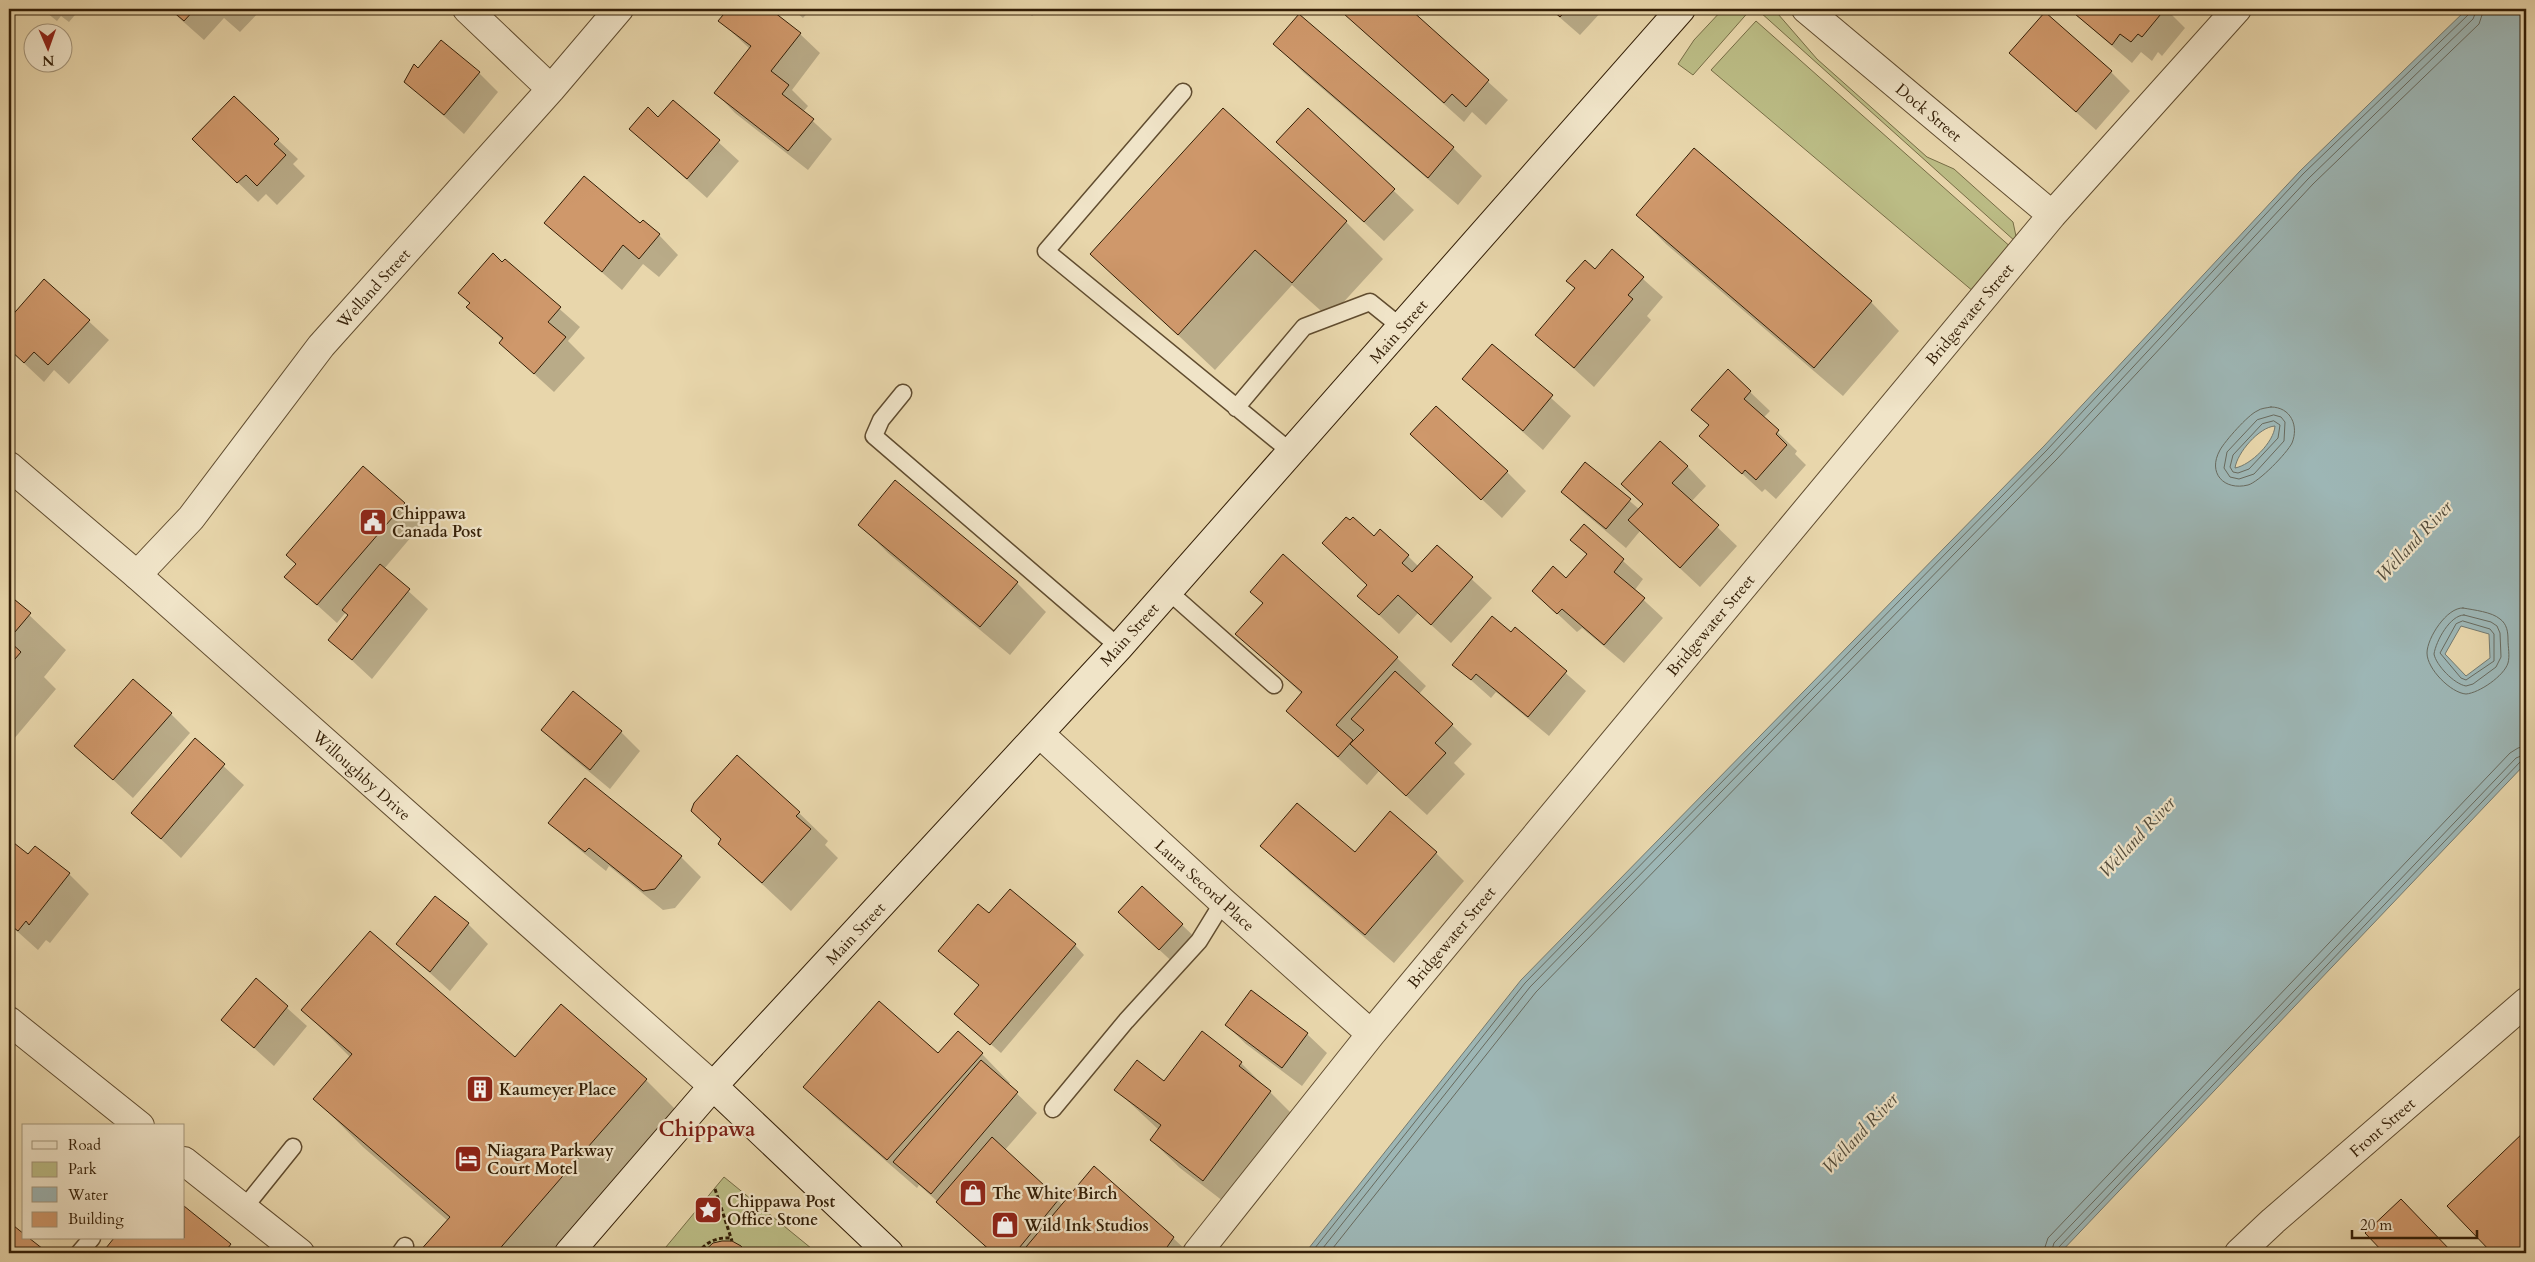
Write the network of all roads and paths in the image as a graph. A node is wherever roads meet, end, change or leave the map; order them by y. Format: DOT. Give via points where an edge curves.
graph roads {
  1 [pos="467,9"];
  2 [pos="619,9"];
  3 [pos="1681,9"];
  4 [pos="1806,9"];
  5 [pos="2237,9"];
  6 [pos="551,89"];
  7 [pos="1184,92"];
  8 [pos="2052,215"];
  9 [pos="1401,328"];
  10 [pos="903,393"];
  11 [pos="1236,408"];
  12 [pos="1291,452"];
  13 [pos="9,466"];
  14 [pos="137,575"];
  15 [pos="1168,591"];
  16 [pos="1119,647"];
  17 [pos="1274,686"];
  18 [pos="1040,734"];
  19 [pos="1223,902"];
  20 [pos="2526,1002"];
  21 [pos="9,1021"];
  22 [pos="1371,1034"];
  23 [pos="713,1086"];
  24 [pos="1052,1109"];
  25 [pos="138,1124"];
  26 [pos="293,1147"];
  27 [pos="185,1162"];
  28 [pos="715,1189"];
  29 [pos="244,1208"];
  30 [pos="90,1240"];
  31 [pos="79,1253"];
  32 [pos="300,1253"];
  33 [pos="570,1253"];
  34 [pos="698,1253"];
  35 [pos="889,1253"];
  36 [pos="1197,1253"];
  37 [pos="2239,1253"];
  1 -- 6 [label="street"];
  2 -- 6 [label="street, Welland Street"];
  3 -- 9 [label="street, Main Street"];
  4 -- 8 [label="street, Dock Street"];
  5 -- 8 [label="street, Bridgewater Street"];
  6 -- 14 [label="street, Welland Street" via="321,346 191,518"];
  7 -- 11 [label="lane" via="1046,251"];
  8 -- 22 [label="street, Bridgewater Street"];
  9 -- 11 [label="lane" via="1370,302 1304,327"];
  9 -- 12 [label="street, Main Street"];
  10 -- 16 [label="lane" via="881,420 874,436"];
  11 -- 12 [label="lane"];
  12 -- 15 [label="street, Main Street"];
  13 -- 14 [label="street, Willoughby Drive"];
  14 -- 23 [label="street, Willoughby Drive"];
  15 -- 16 [label="street, Main Street"];
  15 -- 17 [label="lane"];
  16 -- 18 [label="street, Main Street"];
  18 -- 19 [label="street, Laura Secord Place"];
  18 -- 23 [label="street, Main Street"];
  19 -- 22 [label="street, Laura Secord Place"];
  19 -- 24 [label="lane" via="1199,941"];
  20 -- 37 [label="street, Front Street"];
  21 -- 25 [label="street"];
  22 -- 36 [label="street, Bridgewater Street"];
  23 -- 33 [label="street, Main Street"];
  23 -- 35 [label="street, Willoughby Drive"];
  26 -- 29 [label="lane"];
  27 -- 29 [label="street"];
  28 -- 34 [label="path" via="731,1240 714,1240"];
  29 -- 32 [label="street"];
  30 -- 31 [label="lane"];
}
